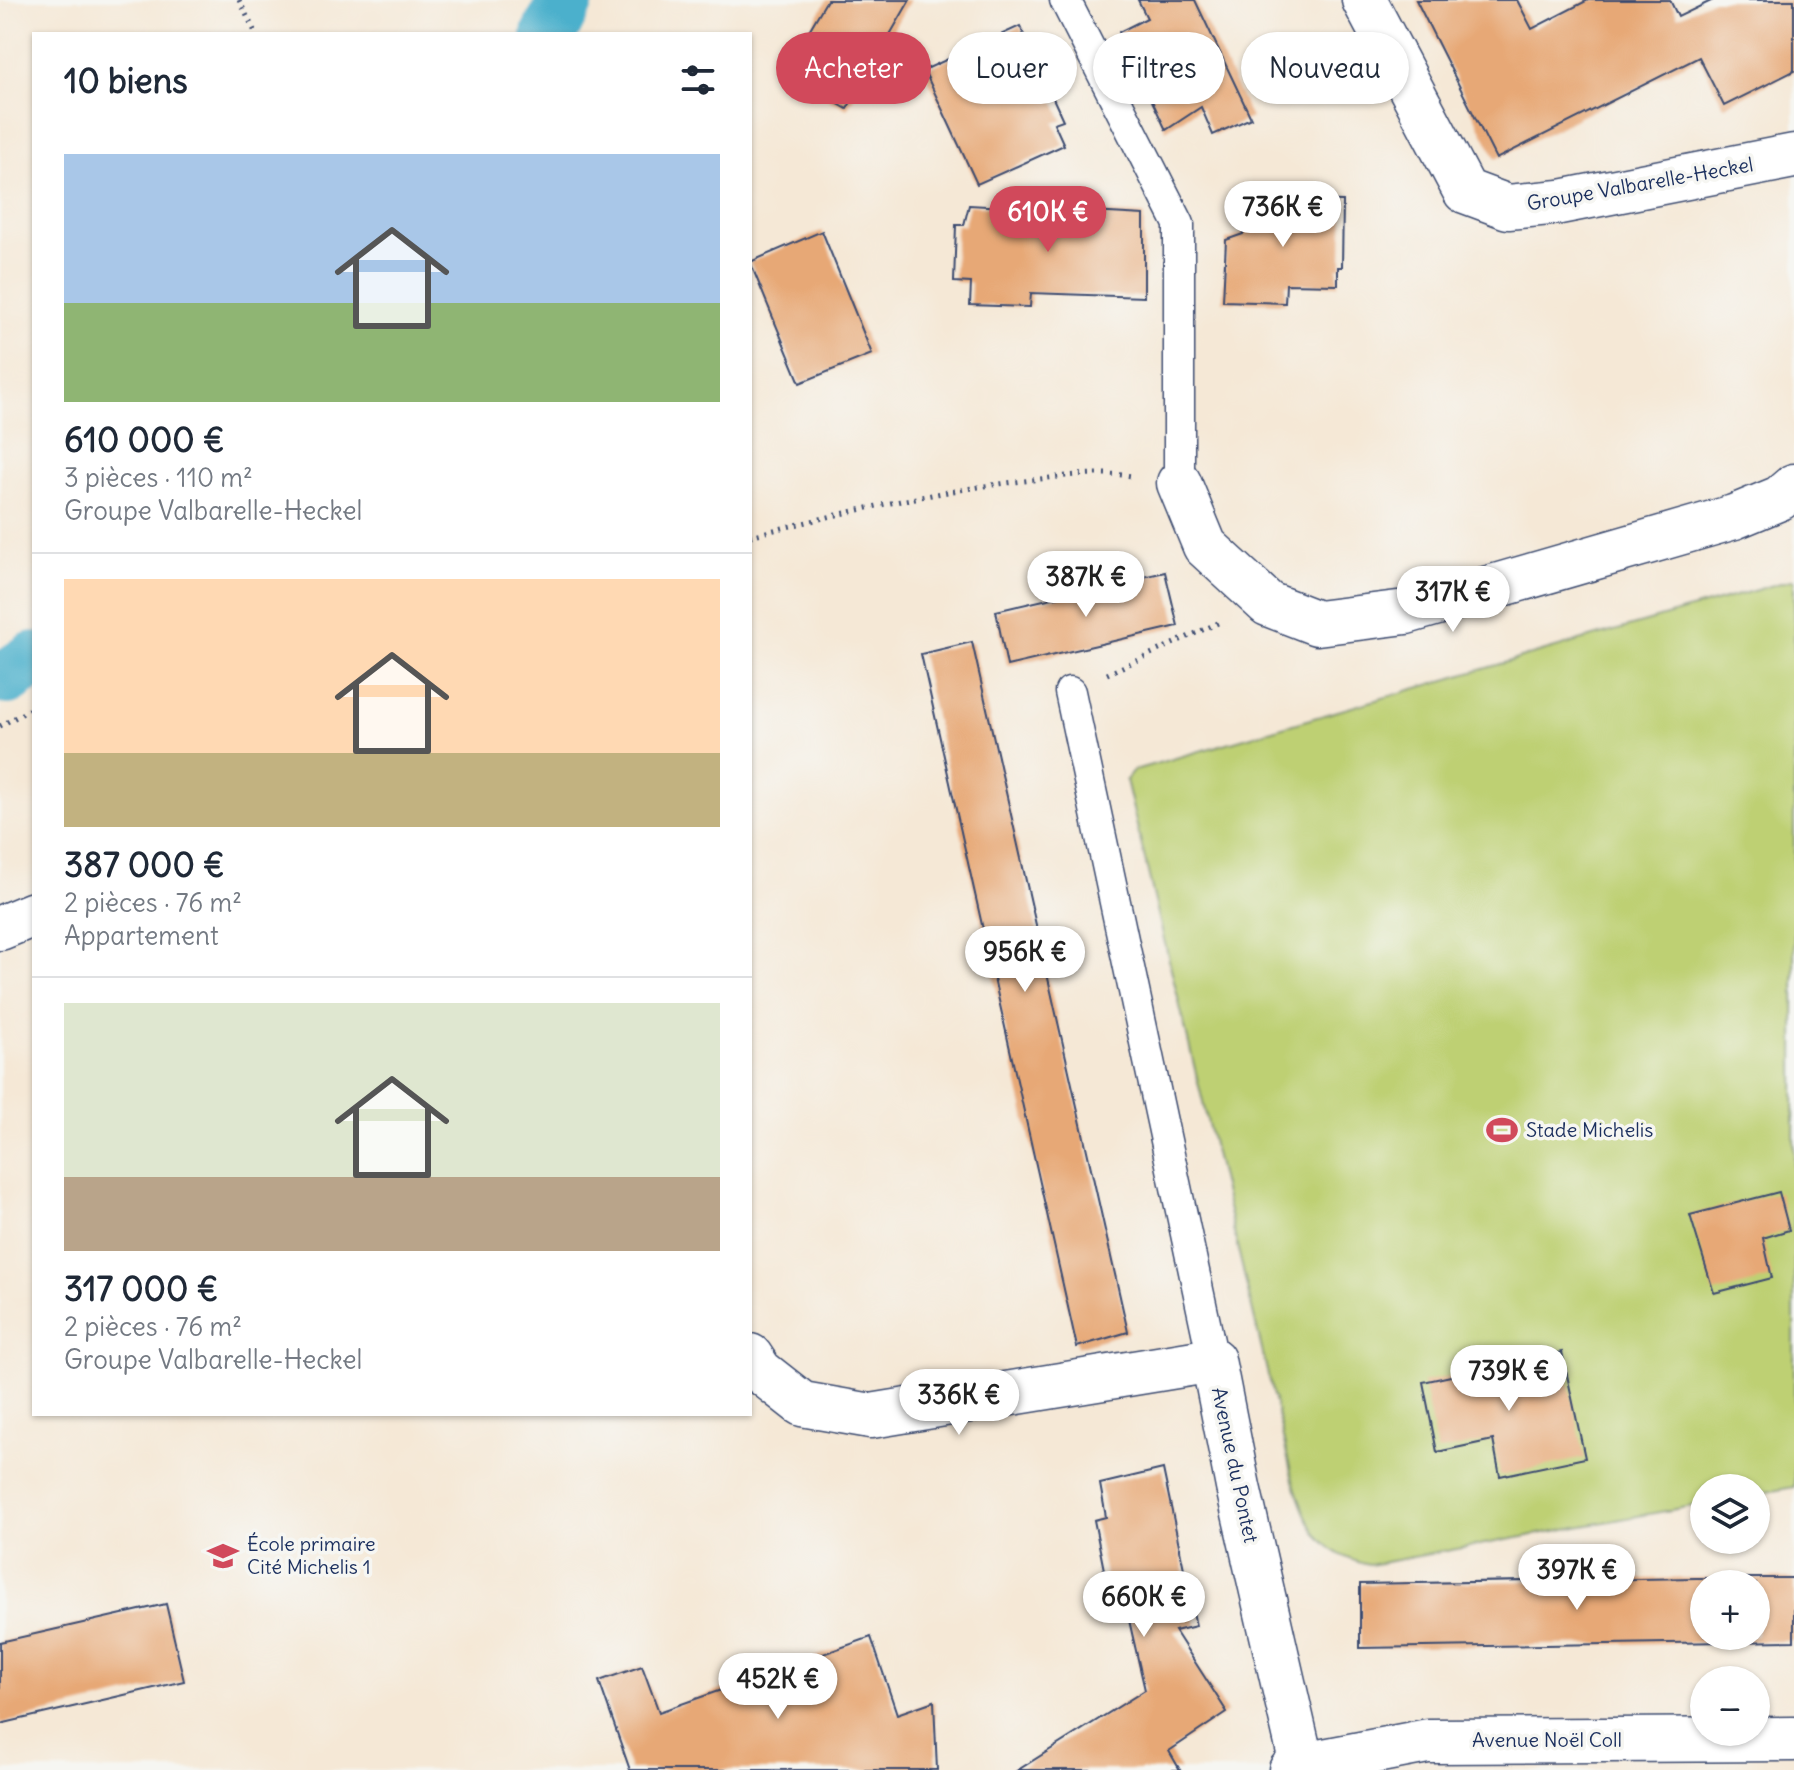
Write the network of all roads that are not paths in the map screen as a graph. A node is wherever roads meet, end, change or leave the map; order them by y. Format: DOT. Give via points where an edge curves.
graph roads {
  1 [pos="1065,0"];
  2 [pos="1364,0"];
  3 [pos="1794,156"];
  4 [pos="1179,483"];
  5 [pos="1794,486"];
  6 [pos="1070,692"];
  7 [pos="32,915"];
  8 [pos="0,928"];
  9 [pos="752,1359"];
  10 [pos="1213,1360"];
  11 [pos="1794,1739"];
  12 [pos="1297,1767"];
  1 -- 4 [label="lane" via="1179,224"];
  2 -- 3 [label="street, Groupe Valbarelle-Heckel" via="1465,191 1508,207 1560,202"];
  4 -- 5 [label="street" via="1205,546 1268,604 1317,623 1406,612 1734,517 1780,498"];
  6 -- 10 [label="lane"];
  7 -- 8 [label="street"];
  9 -- 10 [label="street, Avenue du Pontet" via="802,1404 871,1416"];
  10 -- 12 [label="street, Avenue du Pontet"];
  11 -- 12 [label="street, Avenue Noël Coll" via="1428,1741"];
}
